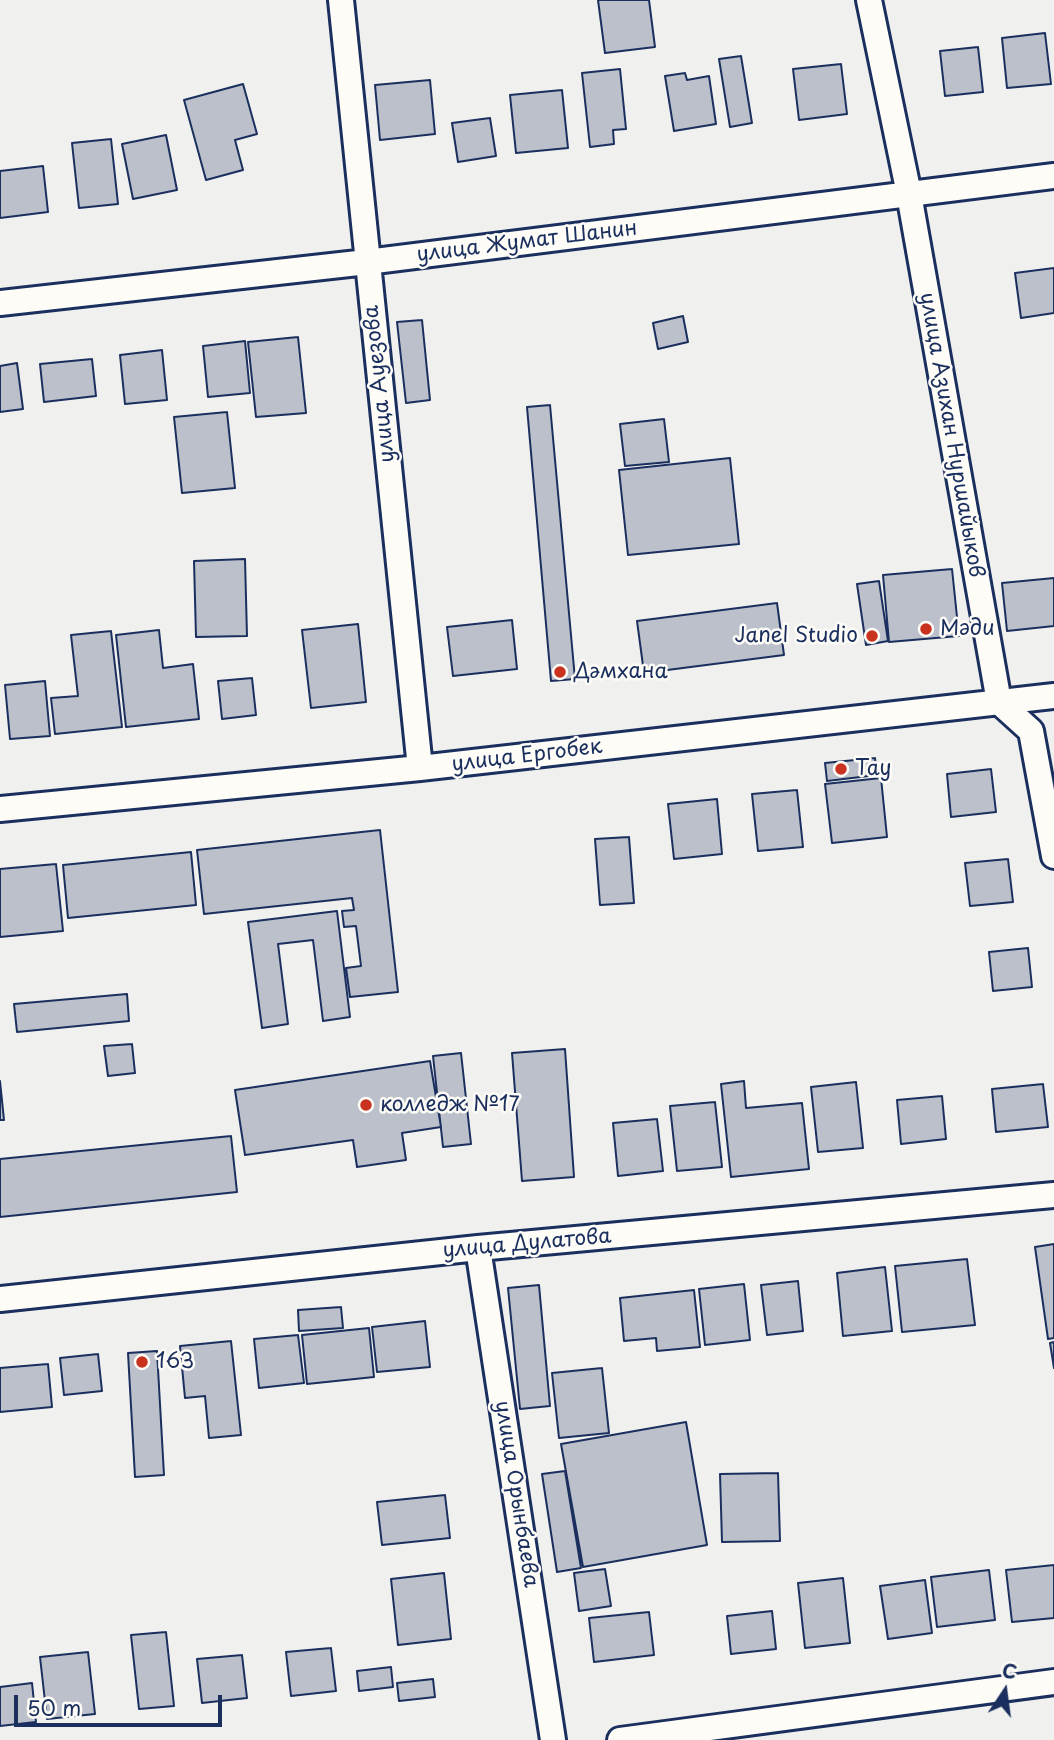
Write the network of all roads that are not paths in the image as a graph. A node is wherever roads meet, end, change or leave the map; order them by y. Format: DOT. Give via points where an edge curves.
graph roads {
  1 [pos="341,0"];
  2 [pos="869,0"];
  3 [pos="1054,176"];
  4 [pos="909,194"];
  5 [pos="367,262"];
  6 [pos="0,303"];
  7 [pos="1054,696"];
  8 [pos="999,702"];
  9 [pos="420,768"];
  10 [pos="0,809"];
  11 [pos="1054,856"];
  12 [pos="1054,1195"];
  13 [pos="478,1248"];
  14 [pos="0,1299"];
  15 [pos="1054,1682"];
  16 [pos="553,1740"];
  17 [pos="620,1740"];
  1 -- 5 [label="street, улица Ауезова"];
  2 -- 4 [label="street, улица Азихан Нуршайыков"];
  3 -- 4 [label="street, улица Жумат Шанин"];
  4 -- 5 [label="street, улица Жумат Шанин"];
  4 -- 8 [label="street, улица Азихан Нуршайыков"];
  5 -- 6 [label="street, улица Жумат Шанин"];
  5 -- 9 [label="street, улица Ауезова"];
  7 -- 8 [label="street, улица Ергобек"];
  8 -- 9 [label="street, улица Ергобек"];
  8 -- 11 [label="street" via="1031,730"];
  9 -- 10 [label="street, улица Ергобек"];
  12 -- 13 [label="street, улица Дулатова"];
  13 -- 14 [label="street, улица Дулатова"];
  13 -- 16 [label="street, улица Орынбаева"];
  15 -- 17 [label="street"];
}
